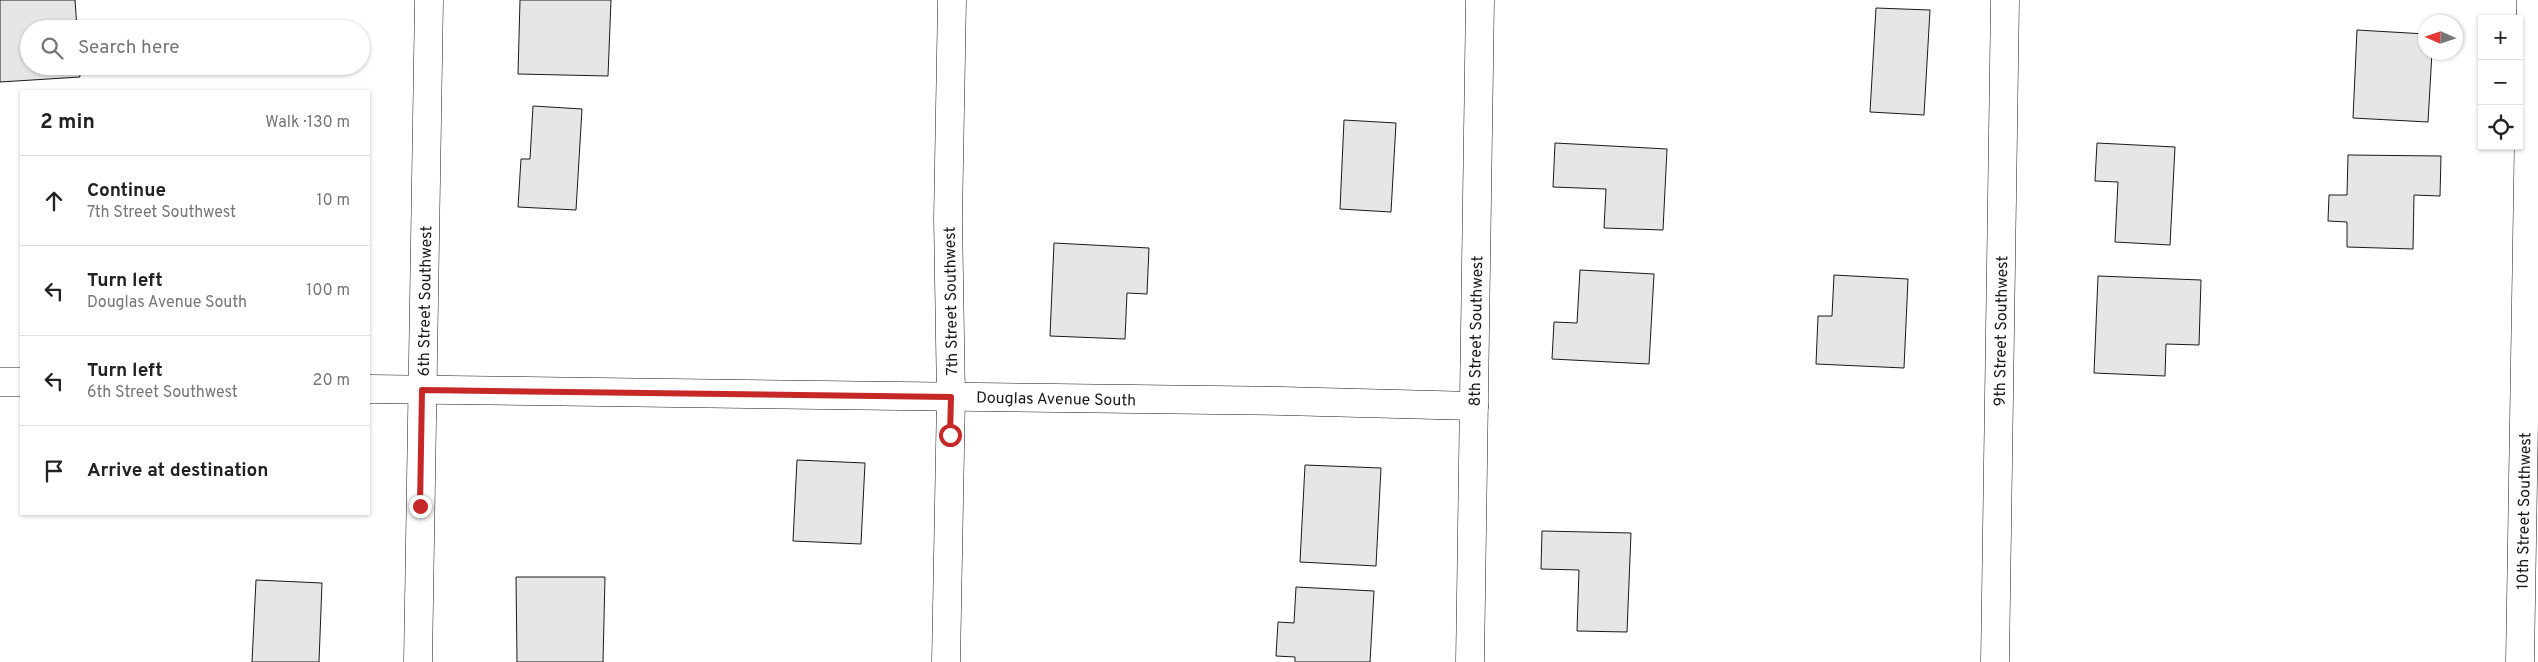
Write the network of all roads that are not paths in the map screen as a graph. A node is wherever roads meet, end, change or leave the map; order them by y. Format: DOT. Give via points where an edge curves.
graph roads {
  1 [pos="429,0"];
  2 [pos="952,0"];
  3 [pos="1480,0"];
  4 [pos="2005,0"];
  5 [pos="2531,0"];
  6 [pos="0,382"];
  7 [pos="20,382"];
  8 [pos="370,389"];
  9 [pos="422,390"];
  10 [pos="951,397"];
  11 [pos="1474,406"];
  12 [pos="418,662"];
  13 [pos="946,662"];
  14 [pos="1470,662"];
  15 [pos="1995,662"];
  16 [pos="2520,662"];
  1 -- 9 [label="street, 6th Street Southwest"];
  2 -- 10 [label="street, 7th Street Southwest" via="948,218"];
  3 -- 11 [label="street, 8th Street Southwest"];
  4 -- 15 [label="street, 9th Street Southwest"];
  5 -- 16 [label="street, 10th Street Southwest"];
  6 -- 7 [label="street"];
  8 -- 9 [label="street, Douglas Avenue South"];
  9 -- 10 [label="street, Douglas Avenue South"];
  9 -- 12 [label="street, 6th Street Southwest"];
  10 -- 11 [label="street, Douglas Avenue South"];
  10 -- 13 [label="street, 7th Street Southwest"];
  11 -- 14 [label="street, 8th Street Southwest"];
}
